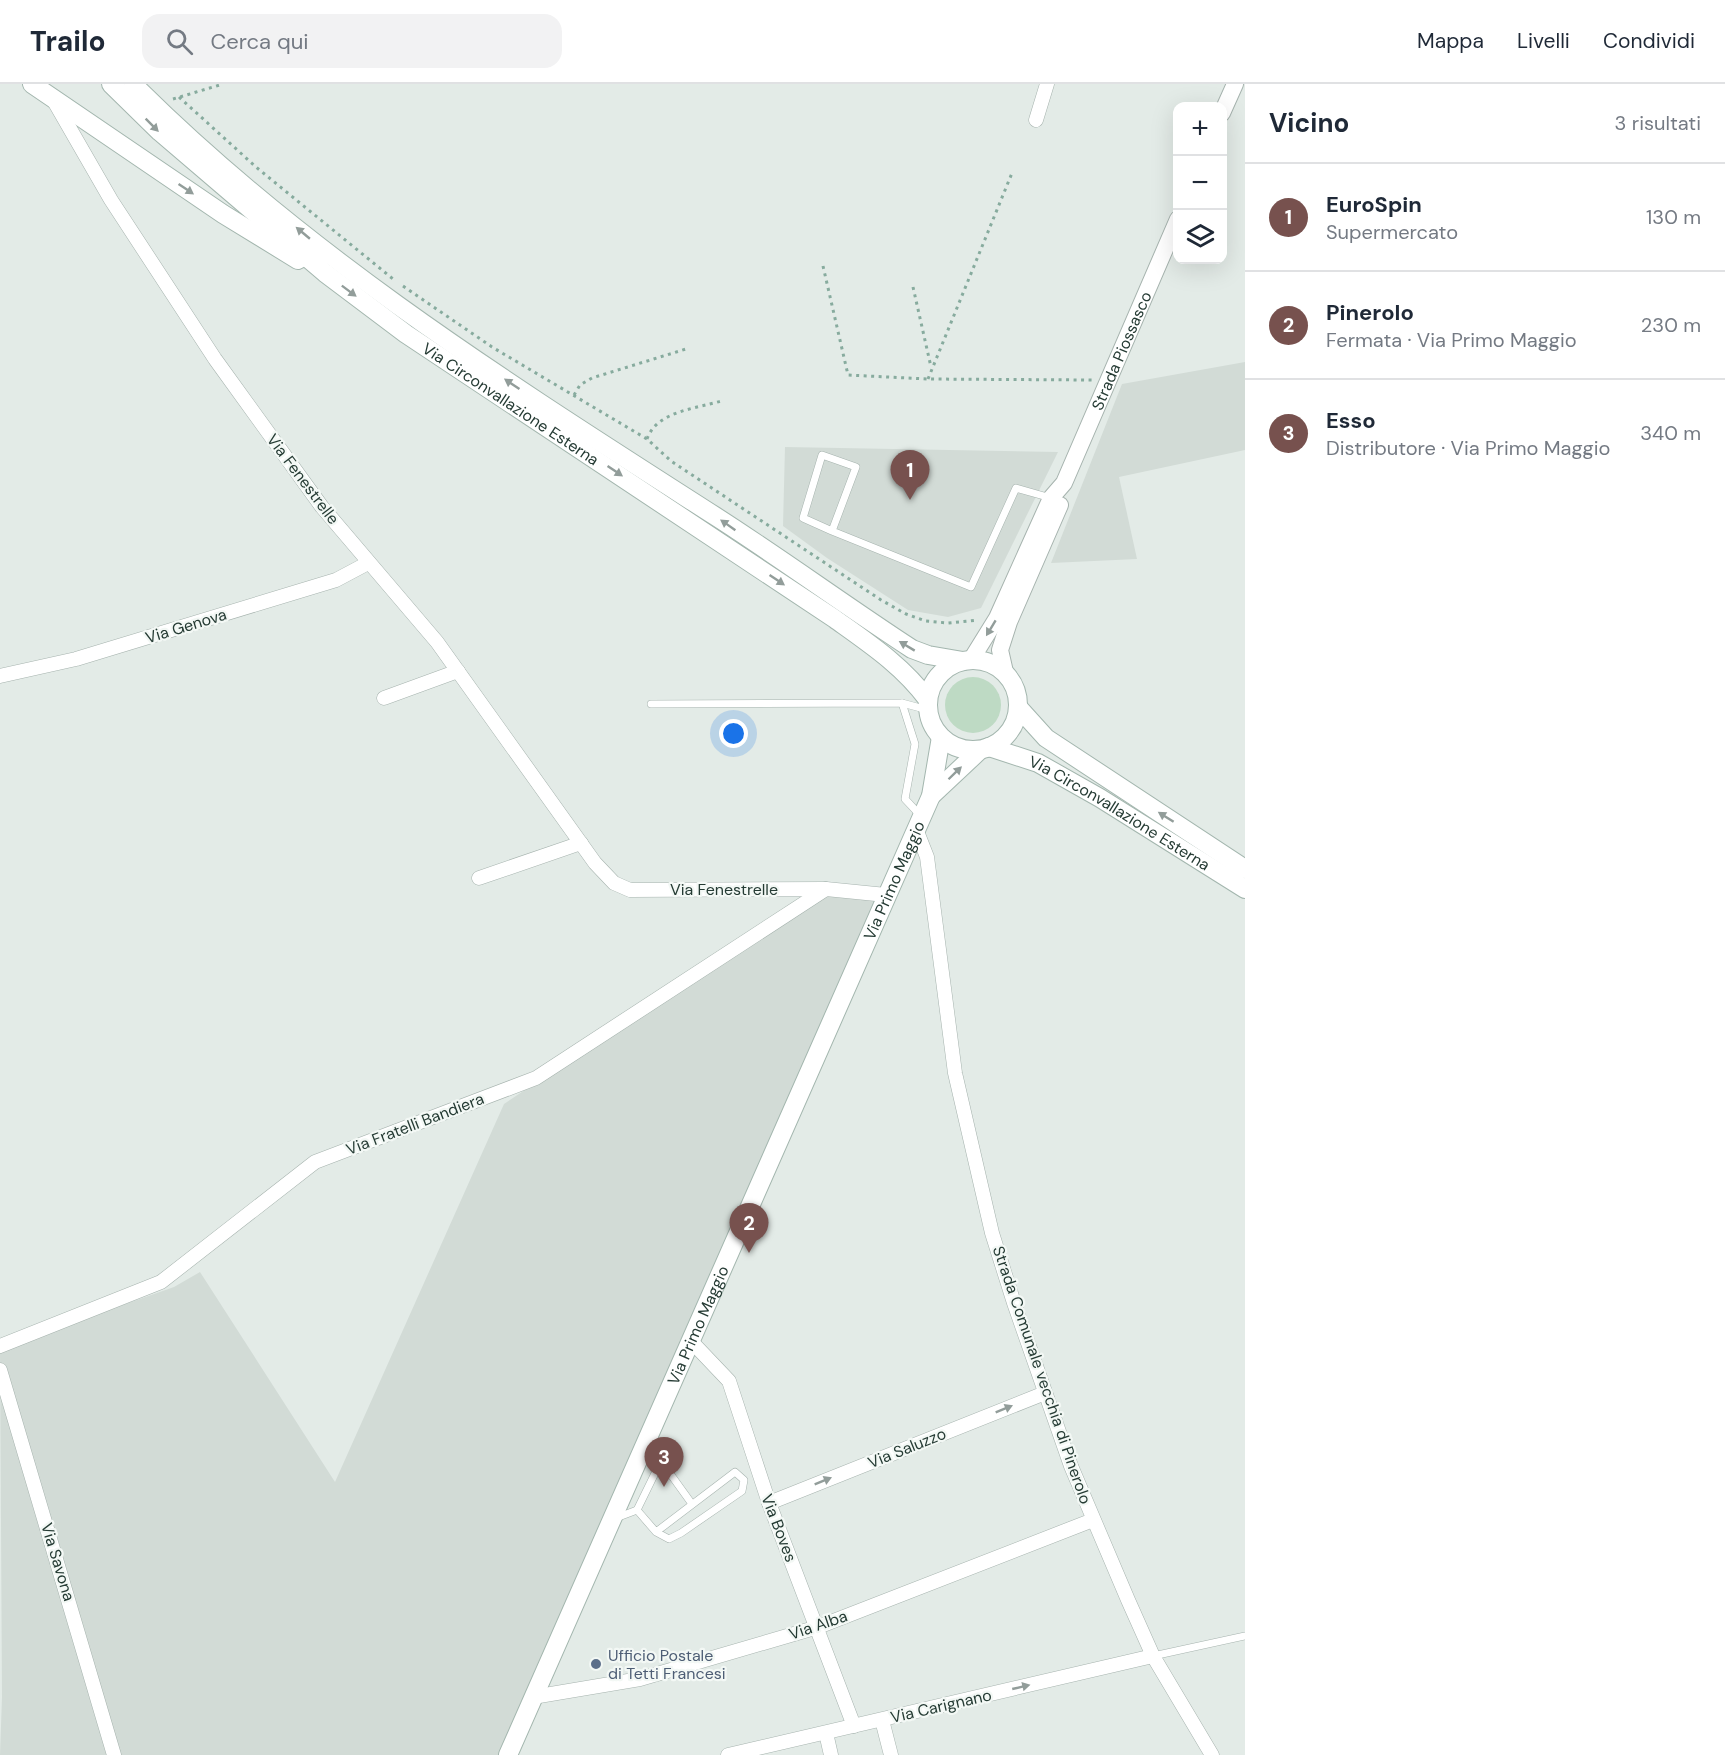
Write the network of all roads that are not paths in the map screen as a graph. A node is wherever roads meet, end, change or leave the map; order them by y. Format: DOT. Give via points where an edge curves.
graph roads {
  1 [pos="32,84"];
  2 [pos="111,84"];
  3 [pos="133,84"];
  4 [pos="1047,84"];
  5 [pos="1235,84"];
  6 [pos="48,90"];
  7 [pos="1227,102"];
  8 [pos="1036,120"];
  9 [pos="1173,231"];
  10 [pos="325,273"];
  11 [pos="1064,483"];
  12 [pos="1051,498"];
  13 [pos="832,531"];
  14 [pos="368,563"];
  15 [pos="967,660"];
  16 [pos="458,672"];
  17 [pos="1005,672"];
  18 [pos="0,676"];
  19 [pos="384,698"];
  20 [pos="902,703"];
  21 [pos="651,704"];
  22 [pos="928,705"];
  23 [pos="1018,707"];
  24 [pos="941,737"];
  25 [pos="984,749"];
  26 [pos="931,796"];
  27 [pos="919,823"];
  28 [pos="581,843"];
  29 [pos="1215,849"];
  30 [pos="1245,860"];
  31 [pos="1245,869"];
  32 [pos="479,878"];
  33 [pos="826,889"];
  34 [pos="1245,889"];
  35 [pos="886,895"];
  36 [pos="690,1340"];
  37 [pos="0,1346"];
  38 [pos="0,1370"];
  39 [pos="1045,1393"];
  40 [pos="648,1437"];
  41 [pos="662,1461"];
  42 [pos="769,1503"];
  43 [pos="692,1504"];
  44 [pos="637,1510"];
  45 [pos="611,1520"];
  46 [pos="1094,1520"];
  47 [pos="656,1532"];
  48 [pos="818,1627"];
  49 [pos="1245,1636"];
  50 [pos="1153,1656"];
  51 [pos="533,1697"];
  52 [pos="882,1720"];
  53 [pos="854,1726"];
  54 [pos="826,1733"];
  55 [pos="114,1755"];
  56 [pos="508,1755"];
  57 [pos="728,1755"];
  58 [pos="831,1755"];
  59 [pos="891,1755"];
  60 [pos="1212,1755"];
  1 -- 6 [label="main road"];
  2 -- 10 [label="main road, Via Circonvallazione Esterna, one-way" via="160,132"];
  15 -- 3 [label="main road, Via Circonvallazione Esterna, one-way" via="928,656 912,649 415,320 336,262"];
  4 -- 8 [label="street"];
  5 -- 7 [label="street"];
  6 -- 10 [label="main road, one-way" via="282,252"];
  6 -- 14 [label="street, Via Fenestrelle" via="111,200 215,359 322,507"];
  9 -- 11 [label="street, Strada Piossasco"];
  10 -- 22 [label="main road, Via Circonvallazione Esterna, one-way" via="406,333 835,620 913,679"];
  11 -- 12 [label="street, Strada Piossasco"];
  11 -- 17 [label="street, Strada Piossasco" via="1063,499 1000,650"];
  12 -- 13 [label="lane" via="1016,488 971,587"];
  12 -- 15 [label="street, Strada Piossasco, one-way" via="997,618"];
  13 -- 13 [label="lane" via="856,467 822,455 803,518"];
  14 -- 16 [label="street, Via Fenestrelle"];
  14 -- 18 [label="street, Via Genova" via="336,580 76,659"];
  15 -- 17 [label="main road" via="991,663"];
  15 -- 22 [label="main road" via="938,677"];
  16 -- 19 [label="street"];
  16 -- 28 [label="street, Via Fenestrelle"];
  17 -- 23 [label="main road" via="1017,693"];
  20 -- 21 [label="lane"];
  20 -- 22 [label="lane"];
  20 -- 27 [label="lane" via="915,744 905,799"];
  22 -- 24 [label="main road" via="932,725"];
  23 -- 25 [label="main road" via="1009,733"];
  29 -- 23 [label="main road, Via Circonvallazione Esterna, one-way" via="1046,738"];
  24 -- 25 [label="main road" via="956,747"];
  24 -- 26 [label="main road, Via Primo Maggio"];
  26 -- 25 [label="main road, Via Primo Maggio, one-way"];
  25 -- 34 [label="main road, Via Circonvallazione Esterna" via="1038,763"];
  26 -- 27 [label="main road, Via Primo Maggio"];
  27 -- 35 [label="main road, Via Primo Maggio"];
  27 -- 39 [label="street, Strada Comunale vecchia di Pinerolo" via="927,857 955,1073 992,1233"];
  28 -- 32 [label="street"];
  28 -- 33 [label="street, Via Fenestrelle" via="614,883 630,890"];
  29 -- 30 [label="main road"];
  29 -- 31 [label="main road, Via Circonvallazione Esterna"];
  33 -- 35 [label="street, Via Fenestrelle"];
  33 -- 37 [label="street, Via Fratelli Bandiera" via="536,1078 315,1162 161,1282"];
  35 -- 36 [label="main road, Via Primo Maggio"];
  36 -- 40 [label="main road, Via Primo Maggio"];
  36 -- 42 [label="street, Via Boves" via="729,1381"];
  38 -- 55 [label="street, Via Savona"];
  42 -- 39 [label="street, Via Saluzzo, one-way"];
  39 -- 46 [label="street, Strada Comunale vecchia di Pinerolo"];
  40 -- 41 [label="lane"];
  40 -- 45 [label="main road, Via Primo Maggio"];
  41 -- 43 [label="lane"];
  41 -- 44 [label="lane"];
  42 -- 48 [label="street, Via Boves"];
  43 -- 47 [label="lane"];
  43 -- 47 [label="lane" via="735,1472 744,1480 742,1491 681,1533 669,1539"];
  44 -- 45 [label="lane"];
  44 -- 47 [label="lane"];
  45 -- 51 [label="main road, Via Primo Maggio"];
  46 -- 48 [label="street, Via Alba"];
  46 -- 50 [label="street, Strada Comunale vecchia di Pinerolo"];
  48 -- 51 [label="street, Via Alba" via="640,1680"];
  48 -- 53 [label="street, Via Boves"];
  49 -- 50 [label="lane"];
  52 -- 50 [label="street, Via Carignano, one-way"];
  50 -- 60 [label="street, Strada Comunale vecchia di Pinerolo"];
  51 -- 56 [label="main road, Via Primo Maggio"];
  52 -- 53 [label="street, Via Carignano"];
  52 -- 59 [label="street"];
  53 -- 54 [label="street, Via Carignano"];
  54 -- 57 [label="street, Via Carignano"];
  54 -- 58 [label="street"];
}
